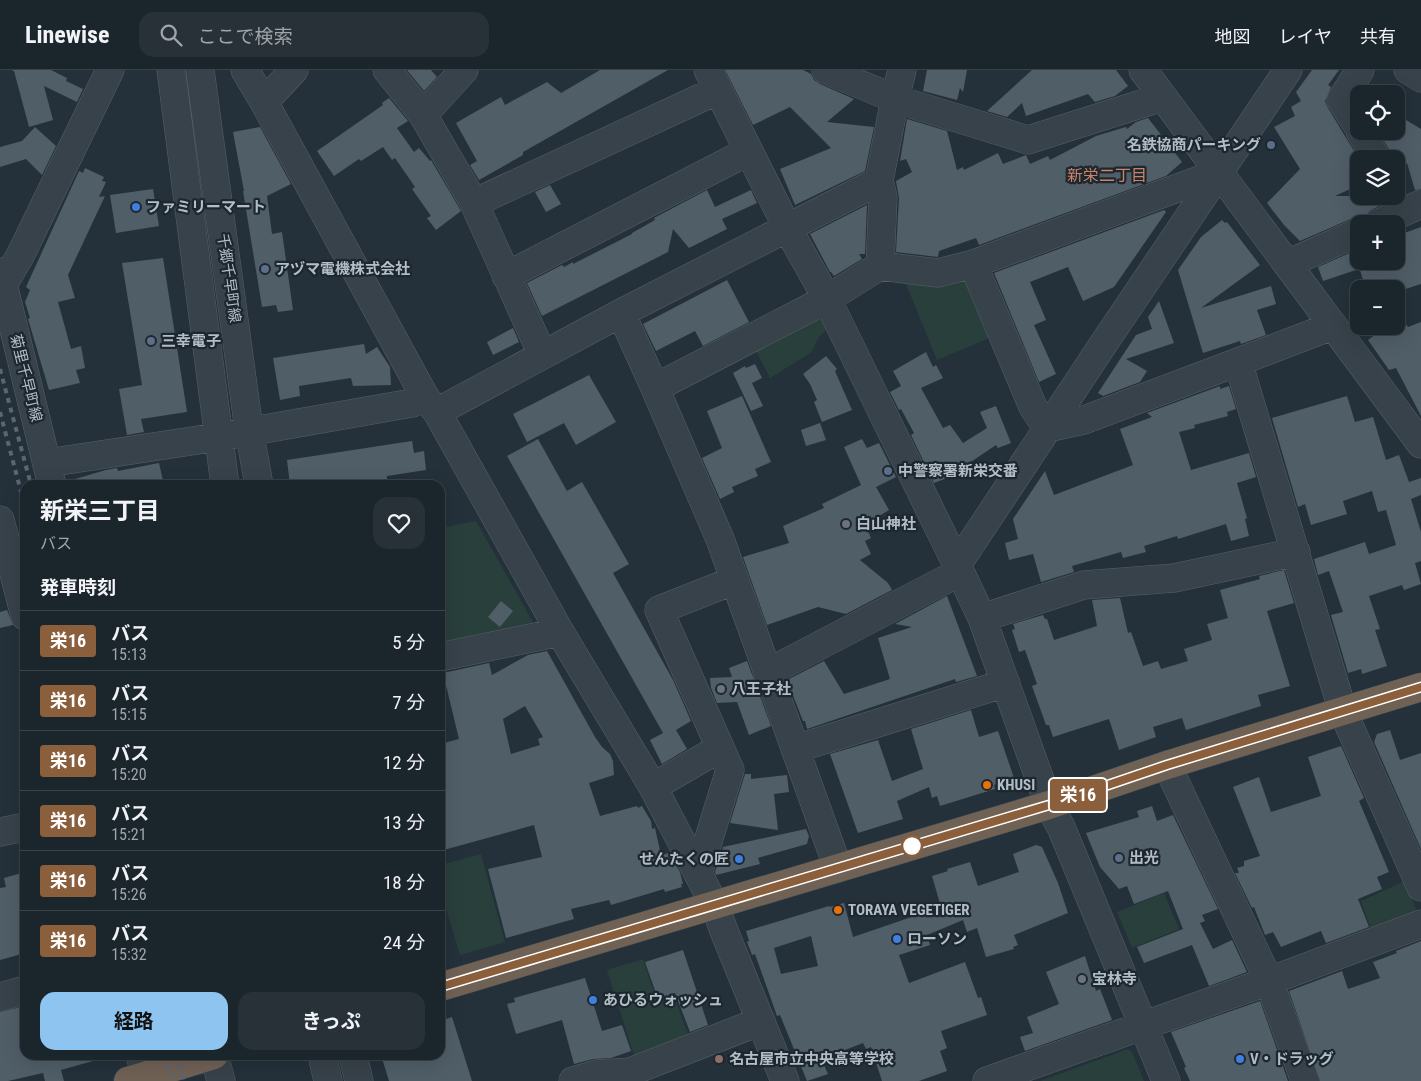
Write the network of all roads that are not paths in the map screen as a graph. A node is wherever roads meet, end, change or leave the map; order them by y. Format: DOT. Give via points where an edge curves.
graph roads {
  1 [pos="110,70"];
  2 [pos="171,70"];
  3 [pos="200,70"];
  4 [pos="245,70"];
  5 [pos="294,70"];
  6 [pos="386,70"];
  7 [pos="464,70"];
  8 [pos="826,70"];
  9 [pos="902,70"];
  10 [pos="1143,70"];
  11 [pos="1288,70"];
  12 [pos="1360,70"];
  13 [pos="1408,70"];
  14 [pos="1421,78"];
  15 [pos="713,80"];
  16 [pos="1350,85"];
  17 [pos="1350,86"];
  18 [pos="1163,97"];
  19 [pos="895,99"];
  20 [pos="264,102"];
  21 [pos="1350,114"];
  22 [pos="422,115"];
  23 [pos="749,150"];
  24 [pos="1218,173"];
  25 [pos="879,181"];
  26 [pos="1408,201"];
  27 [pos="474,203"];
  28 [pos="1389,215"];
  29 [pos="788,229"];
  30 [pos="1350,236"];
  31 [pos="973,264"];
  32 [pos="1286,264"];
  33 [pos="880,266"];
  34 [pos="506,276"];
  35 [pos="1,281"];
  36 [pos="827,300"];
  37 [pos="621,313"];
  38 [pos="1332,326"];
  39 [pos="542,354"];
  40 [pos="1238,362"];
  41 [pos="655,388"];
  42 [pos="431,404"];
  43 [pos="1047,428"];
  44 [pos="249,430"];
  45 [pos="218,437"];
  46 [pos="1421,444"];
  47 [pos="49,474"];
  48 [pos="224,480"];
  49 [pos="257,480"];
  50 [pos="0,520"];
  51 [pos="1296,552"];
  52 [pos="959,568"];
  53 [pos="735,580"];
  54 [pos="20,597"];
  55 [pos="982,618"];
  56 [pos="560,632"];
  57 [pos="445,657"];
  58 [pos="767,673"];
  59 [pos="1006,683"];
  60 [pos="1421,687"];
  61 [pos="1344,712"];
  62 [pos="720,748"];
  63 [pos="795,749"];
  64 [pos="1167,765"];
  65 [pos="653,787"];
  66 [pos="1049,805"];
  67 [pos="20,828"];
  68 [pos="0,832"];
  69 [pos="838,868"];
  70 [pos="698,874"];
  71 [pos="1421,887"];
  72 [pos="715,906"];
  73 [pos="1421,924"];
  74 [pos="1269,981"];
  75 [pos="445,986"];
  76 [pos="20,991"];
  77 [pos="0,997"];
  78 [pos="761,1021"];
  79 [pos="1144,1024"];
  80 [pos="191,1060"];
  81 [pos="209,1060"];
  82 [pos="323,1060"];
  83 [pos="354,1060"];
  84 [pos="140,1073"];
  85 [pos="221,1081"];
  86 [pos="328,1081"];
  87 [pos="359,1081"];
  88 [pos="573,1081"];
  89 [pos="785,1081"];
  90 [pos="987,1081"];
  91 [pos="1166,1081"];
  92 [pos="1305,1081"];
  1 -- 35 [label="street" via="20,256"];
  2 -- 45 [label="street, 千郷千早町線"];
  3 -- 44 [label="street, 千郷千早町線"];
  4 -- 20 [label="street"];
  5 -- 20 [label="street"];
  6 -- 22 [label="street"];
  7 -- 22 [label="street"];
  8 -- 19 [label="street"];
  9 -- 19 [label="street"];
  10 -- 18 [label="street"];
  11 -- 24 [label="street"];
  12 -- 16 [label="street"];
  13 -- 14 [label="street"];
  15 -- 23 [label="street"];
  15 -- 27 [label="street"];
  17 -- 21 [label="street" via="1341,100"];
  18 -- 19 [label="street" via="1028,140"];
  18 -- 24 [label="street"];
  19 -- 25 [label="street"];
  20 -- 42 [label="street"];
  22 -- 27 [label="street"];
  23 -- 29 [label="street"];
  23 -- 34 [label="street"];
  24 -- 31 [label="street"];
  24 -- 32 [label="street"];
  24 -- 43 [label="street"];
  25 -- 29 [label="street"];
  25 -- 33 [label="street" via="883,197"];
  26 -- 28 [label="street"];
  27 -- 34 [label="street"];
  29 -- 36 [label="street"];
  29 -- 37 [label="street"];
  30 -- 32 [label="street"];
  31 -- 33 [label="street" via="938,273"];
  31 -- 43 [label="street" via="1033,407"];
  32 -- 38 [label="street"];
  33 -- 36 [label="street"];
  34 -- 39 [label="street"];
  35 -- 47 [label="street, 菊里千早町線"];
  36 -- 41 [label="street"];
  36 -- 52 [label="street"];
  37 -- 39 [label="street"];
  37 -- 41 [label="street"];
  38 -- 40 [label="street"];
  38 -- 46 [label="street"];
  39 -- 42 [label="street"];
  40 -- 43 [label="street" via="1084,420"];
  40 -- 51 [label="street"];
  41 -- 53 [label="street"];
  42 -- 44 [label="street" via="412,403"];
  42 -- 56 [label="street"];
  43 -- 52 [label="street"];
  44 -- 45 [label="street"];
  44 -- 49 [label="street, 千郷千早町線"];
  45 -- 47 [label="street"];
  45 -- 48 [label="street, 千郷千早町線"];
  50 -- 54 [label="street"];
  51 -- 55 [label="street" via="1174,578 1084,584"];
  51 -- 61 [label="street"];
  52 -- 55 [label="street"];
  52 -- 58 [label="street"];
  53 -- 58 [label="street"];
  53 -- 62 [label="street" via="658,610"];
  55 -- 59 [label="street"];
  56 -- 57 [label="street"];
  56 -- 65 [label="street"];
  58 -- 63 [label="street"];
  59 -- 63 [label="street"];
  59 -- 66 [label="street"];
  60 -- 61 [label="highway"];
  61 -- 64 [label="highway"];
  61 -- 71 [label="street"];
  62 -- 65 [label="street"];
  62 -- 70 [label="street" via="730,770"];
  63 -- 69 [label="street"];
  64 -- 66 [label="highway"];
  64 -- 74 [label="street"];
  65 -- 70 [label="street"];
  66 -- 69 [label="highway"];
  66 -- 79 [label="street"];
  67 -- 68 [label="street"];
  69 -- 72 [label="highway"];
  70 -- 72 [label="street"];
  72 -- 75 [label="highway"];
  72 -- 78 [label="street"];
  73 -- 74 [label="street"];
  74 -- 79 [label="street"];
  74 -- 92 [label="street"];
  76 -- 77 [label="street"];
  78 -- 88 [label="street" via="630,1072 597,1074"];
  78 -- 89 [label="street"];
  79 -- 90 [label="street"];
  79 -- 91 [label="street"];
  80 -- 84 [label="highway"];
  81 -- 85 [label="street"];
  82 -- 86 [label="street"];
  83 -- 87 [label="street"];
}
